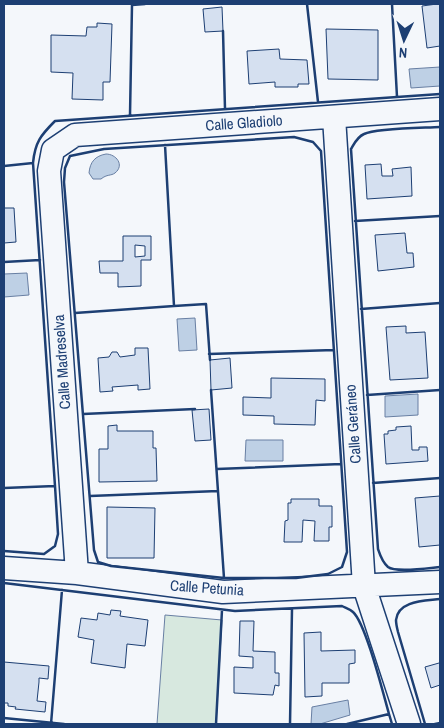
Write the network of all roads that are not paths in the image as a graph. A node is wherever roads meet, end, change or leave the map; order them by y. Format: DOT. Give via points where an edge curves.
graph roads {
  1 [pos="440,109"];
  2 [pos="334,117"];
  3 [pos="53,150"];
  4 [pos="4,568"];
  5 [pos="76,574"];
  6 [pos="440,582"];
  7 [pos="364,586"];
  8 [pos="409,724"];
  1 -- 2 [label="street, Calle Gladiolo"];
  2 -- 3 [label="street, Calle Gladiolo" via="75,135"];
  2 -- 7 [label="street, Calle Geráneo"];
  3 -- 5 [label="street, Calle Madreselva" via="49,171"];
  4 -- 5 [label="street, Calle Petunia"];
  5 -- 7 [label="street, Calle Petunia" via="223,592"];
  6 -- 7 [label="street, Calle Petunia"];
  7 -- 8 [label="street, Calle Geráneo"];
}
